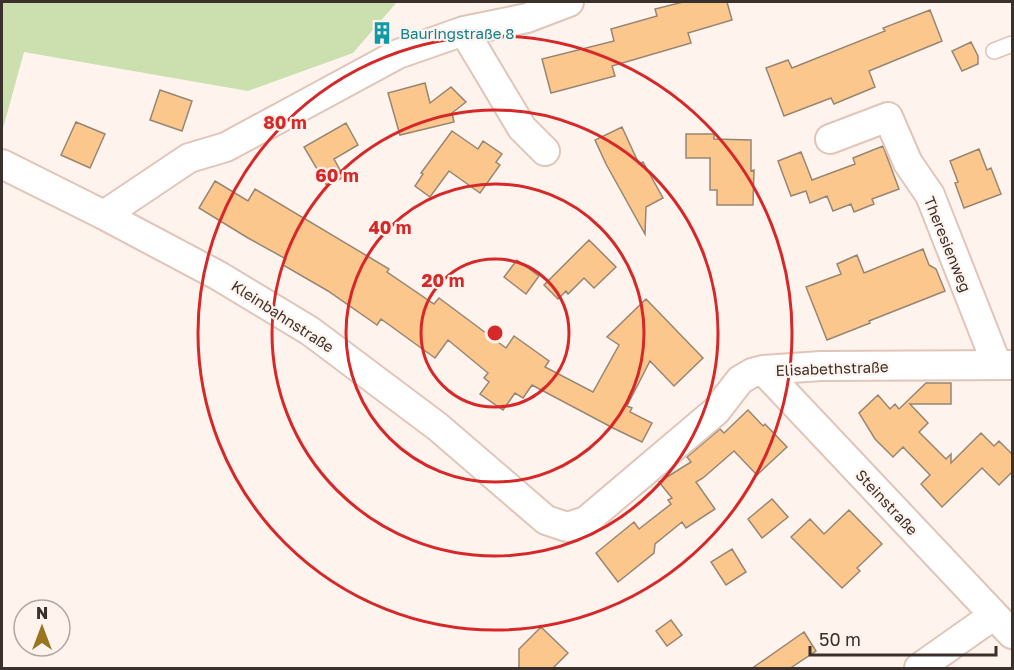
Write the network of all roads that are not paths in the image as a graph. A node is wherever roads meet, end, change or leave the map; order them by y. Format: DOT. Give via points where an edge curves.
graph roads {
  1 [pos="568,2"];
  2 [pos="464,31"];
  3 [pos="1012,44"];
  4 [pos="994,51"];
  5 [pos="830,139"];
  6 [pos="545,151"];
  7 [pos="2,164"];
  8 [pos="104,215"];
  9 [pos="1004,365"];
  10 [pos="763,370"];
  11 [pos="567,527"];
  12 [pos="1003,625"];
  13 [pos="919,669"];
  1 -- 2 [label="street" via="528,18"];
  2 -- 6 [label="street" via="522,128"];
  2 -- 8 [label="street" via="398,54 226,147 189,158"];
  3 -- 4 [label="lane"];
  5 -- 9 [label="street, Theresienweg" via="888,117 908,163 930,195"];
  7 -- 8 [label="street, Kleinbahnstraße"];
  8 -- 11 [label="street, Kleinbahnstraße" via="219,276 310,331 438,427 546,520"];
  9 -- 10 [label="street, Elisabethstraße"];
  10 -- 11 [label="street, Elisabethstraße" via="740,380 716,411 586,521"];
  10 -- 12 [label="street, Steinstraße"];
  12 -- 13 [label="street"];
}
